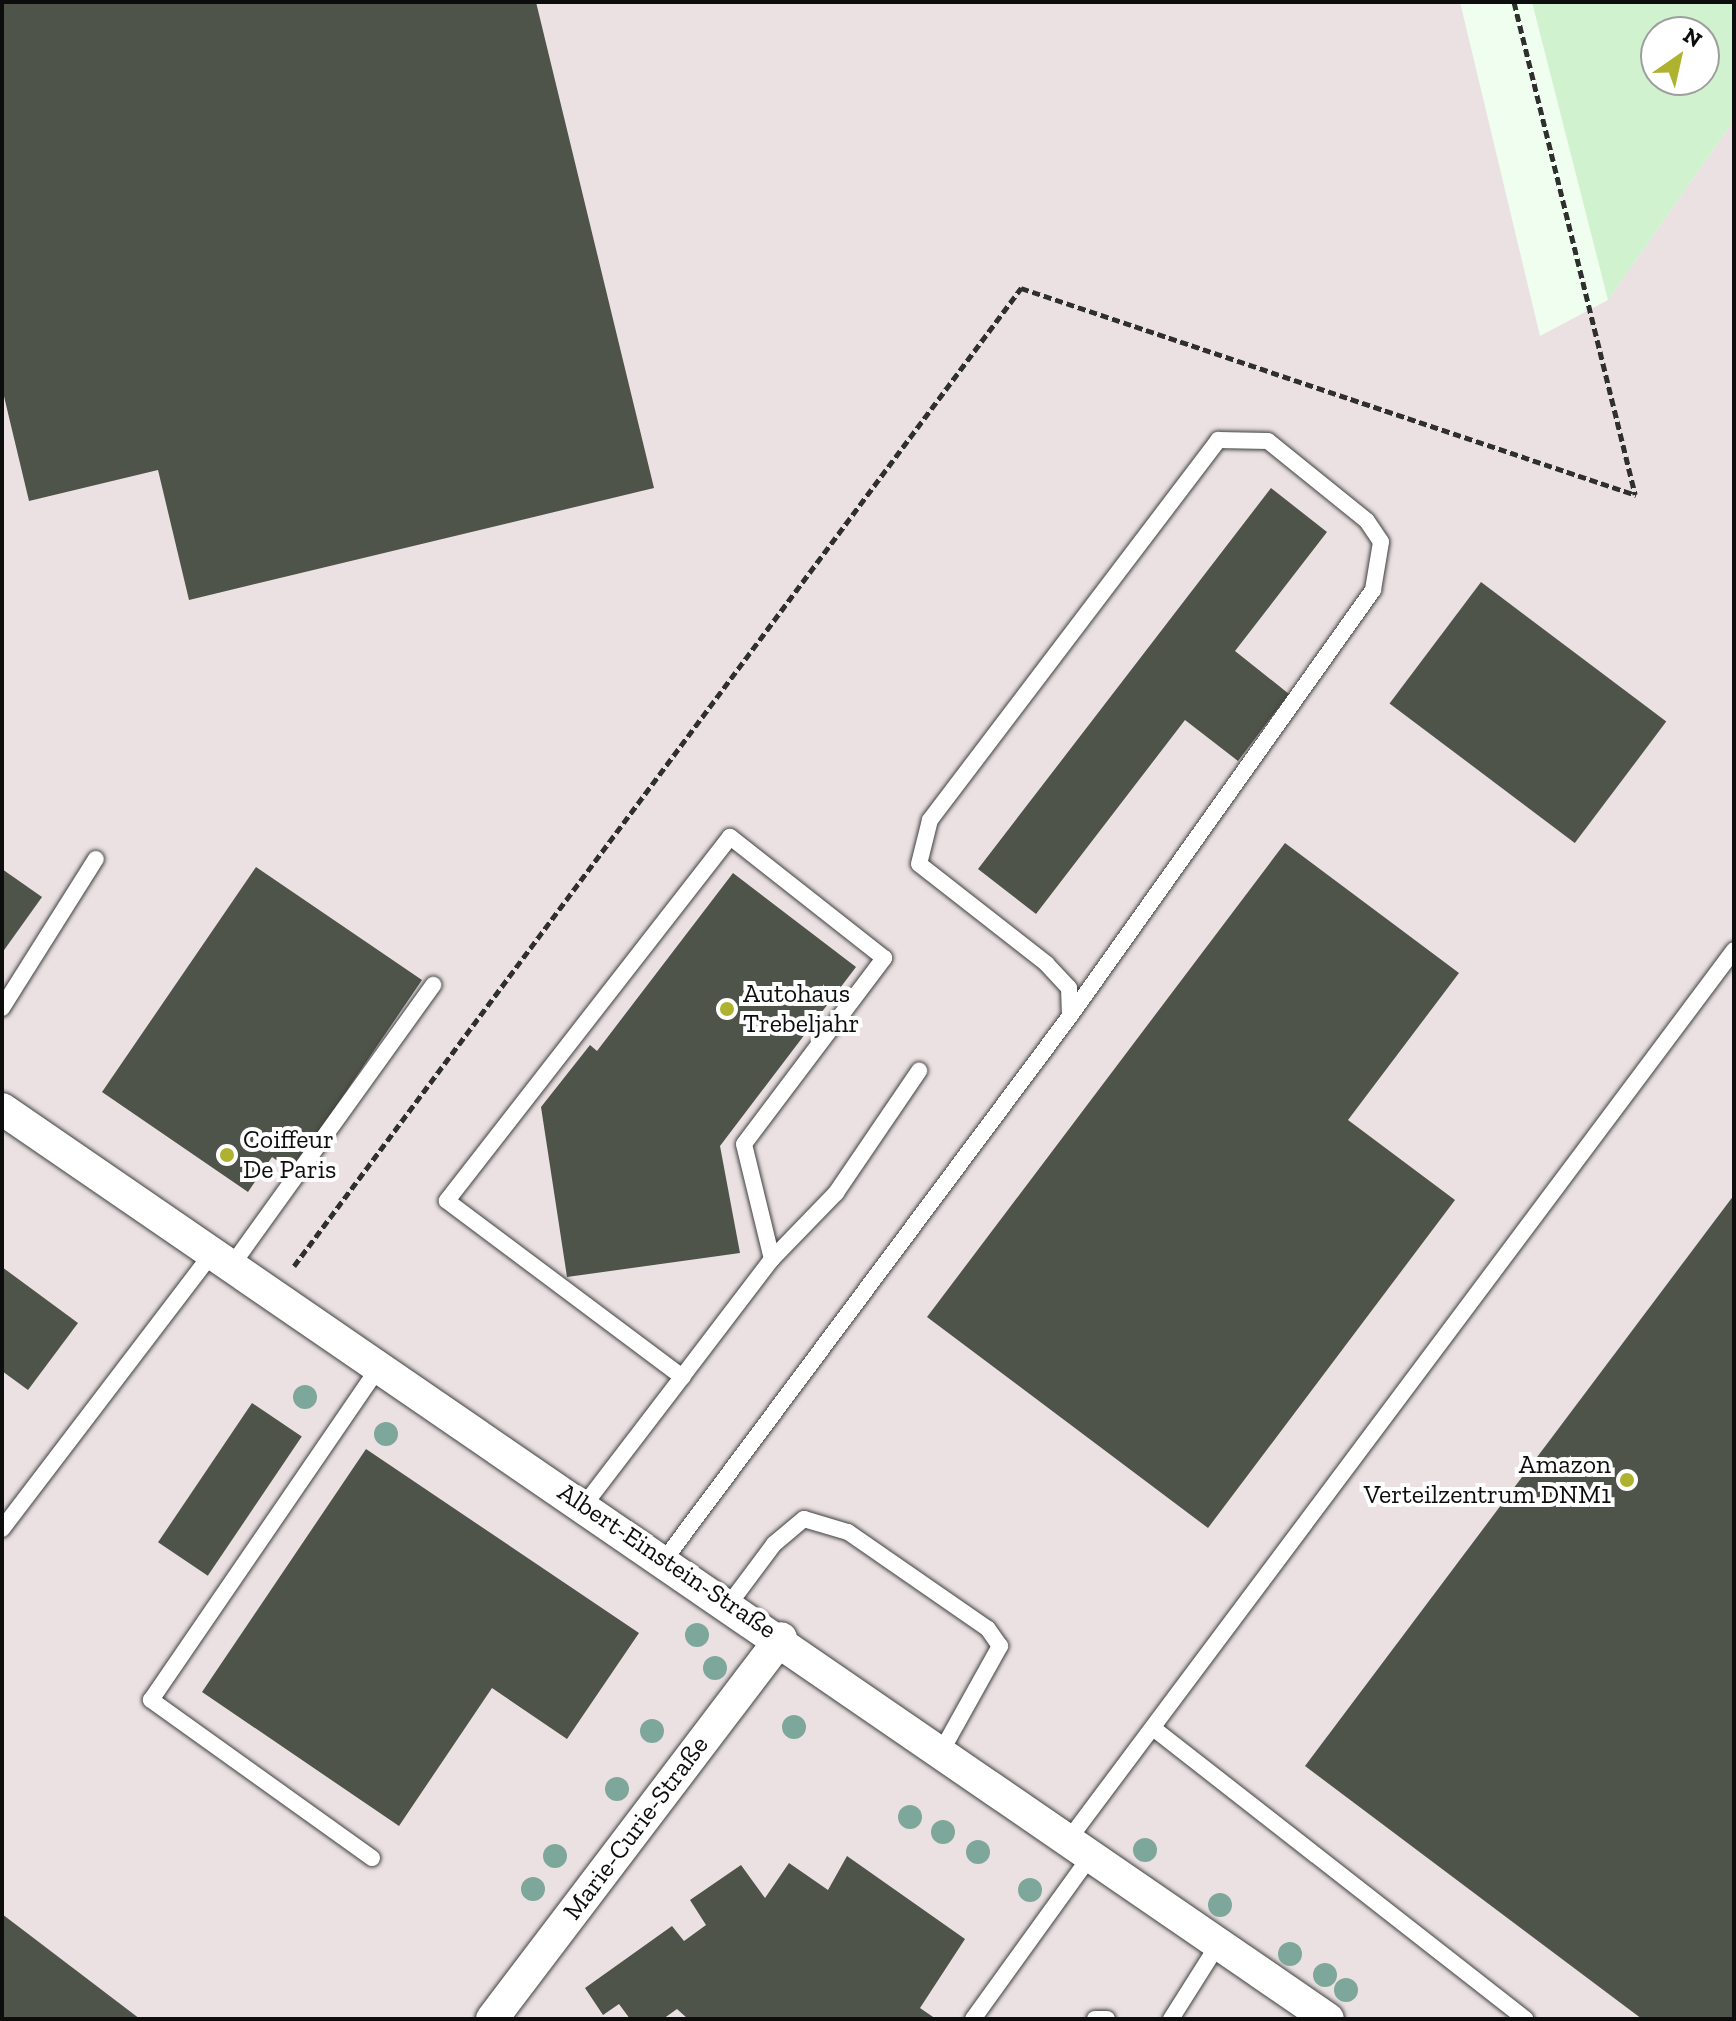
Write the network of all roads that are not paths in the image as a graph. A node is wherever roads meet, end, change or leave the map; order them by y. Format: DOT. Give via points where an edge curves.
graph roads {
  1 [pos="96,859"];
  2 [pos="1734,950"];
  3 [pos="433,985"];
  4 [pos="2,1008"];
  5 [pos="1070,1016"];
  6 [pos="919,1071"];
  7 [pos="2,1109"];
  8 [pos="222,1258"];
  9 [pos="772,1259"];
  10 [pos="380,1365"];
  11 [pos="682,1377"];
  12 [pos="585,1504"];
  13 [pos="2,1529"];
  14 [pos="665,1559"];
  15 [pos="730,1603"];
  16 [pos="781,1638"];
  17 [pos="1153,1728"];
  18 [pos="942,1750"];
  19 [pos="1080,1846"];
  20 [pos="372,1858"];
  21 [pos="1219,1943"];
  22 [pos="500,2016"];
  23 [pos="973,2019"];
  24 [pos="1095,2019"];
  25 [pos="1107,2019"];
  26 [pos="1171,2019"];
  27 [pos="1328,2019"];
  28 [pos="1526,2019"];
  1 -- 4 [label="lane"];
  2 -- 17 [label="lane"];
  3 -- 8 [label="lane"];
  5 -- 5 [label="lane" via="1069,988 919,864 920,844 1218,440 1268,441 1367,521 1381,542 1373,590"];
  5 -- 14 [label="lane"];
  6 -- 9 [label="lane" via="836,1193"];
  7 -- 8 [label="street, Albert-Einstein-Straße"];
  8 -- 10 [label="street, Albert-Einstein-Straße"];
  8 -- 13 [label="lane"];
  9 -- 11 [label="lane"];
  9 -- 11 [label="lane" via="744,1144 884,958 730,837 447,1201"];
  10 -- 12 [label="street, Albert-Einstein-Straße"];
  10 -- 20 [label="lane" via="151,1700"];
  11 -- 12 [label="lane"];
  12 -- 14 [label="street, Albert-Einstein-Straße"];
  14 -- 15 [label="street, Albert-Einstein-Straße"];
  15 -- 16 [label="street, Albert-Einstein-Straße"];
  15 -- 18 [label="lane" via="774,1544 804,1519 820,1519 861,1541 988,1629 1000,1646"];
  16 -- 18 [label="street, Albert-Einstein-Straße"];
  16 -- 22 [label="street, Marie-Curie-Straße"];
  17 -- 19 [label="lane"];
  17 -- 28 [label="lane"];
  18 -- 19 [label="street, Albert-Einstein-Straße"];
  19 -- 21 [label="street, Albert-Einstein-Straße"];
  19 -- 23 [label="lane"];
  21 -- 26 [label="lane"];
  21 -- 27 [label="street, Albert-Einstein-Straße"];
  24 -- 25 [label="lane"];
}
